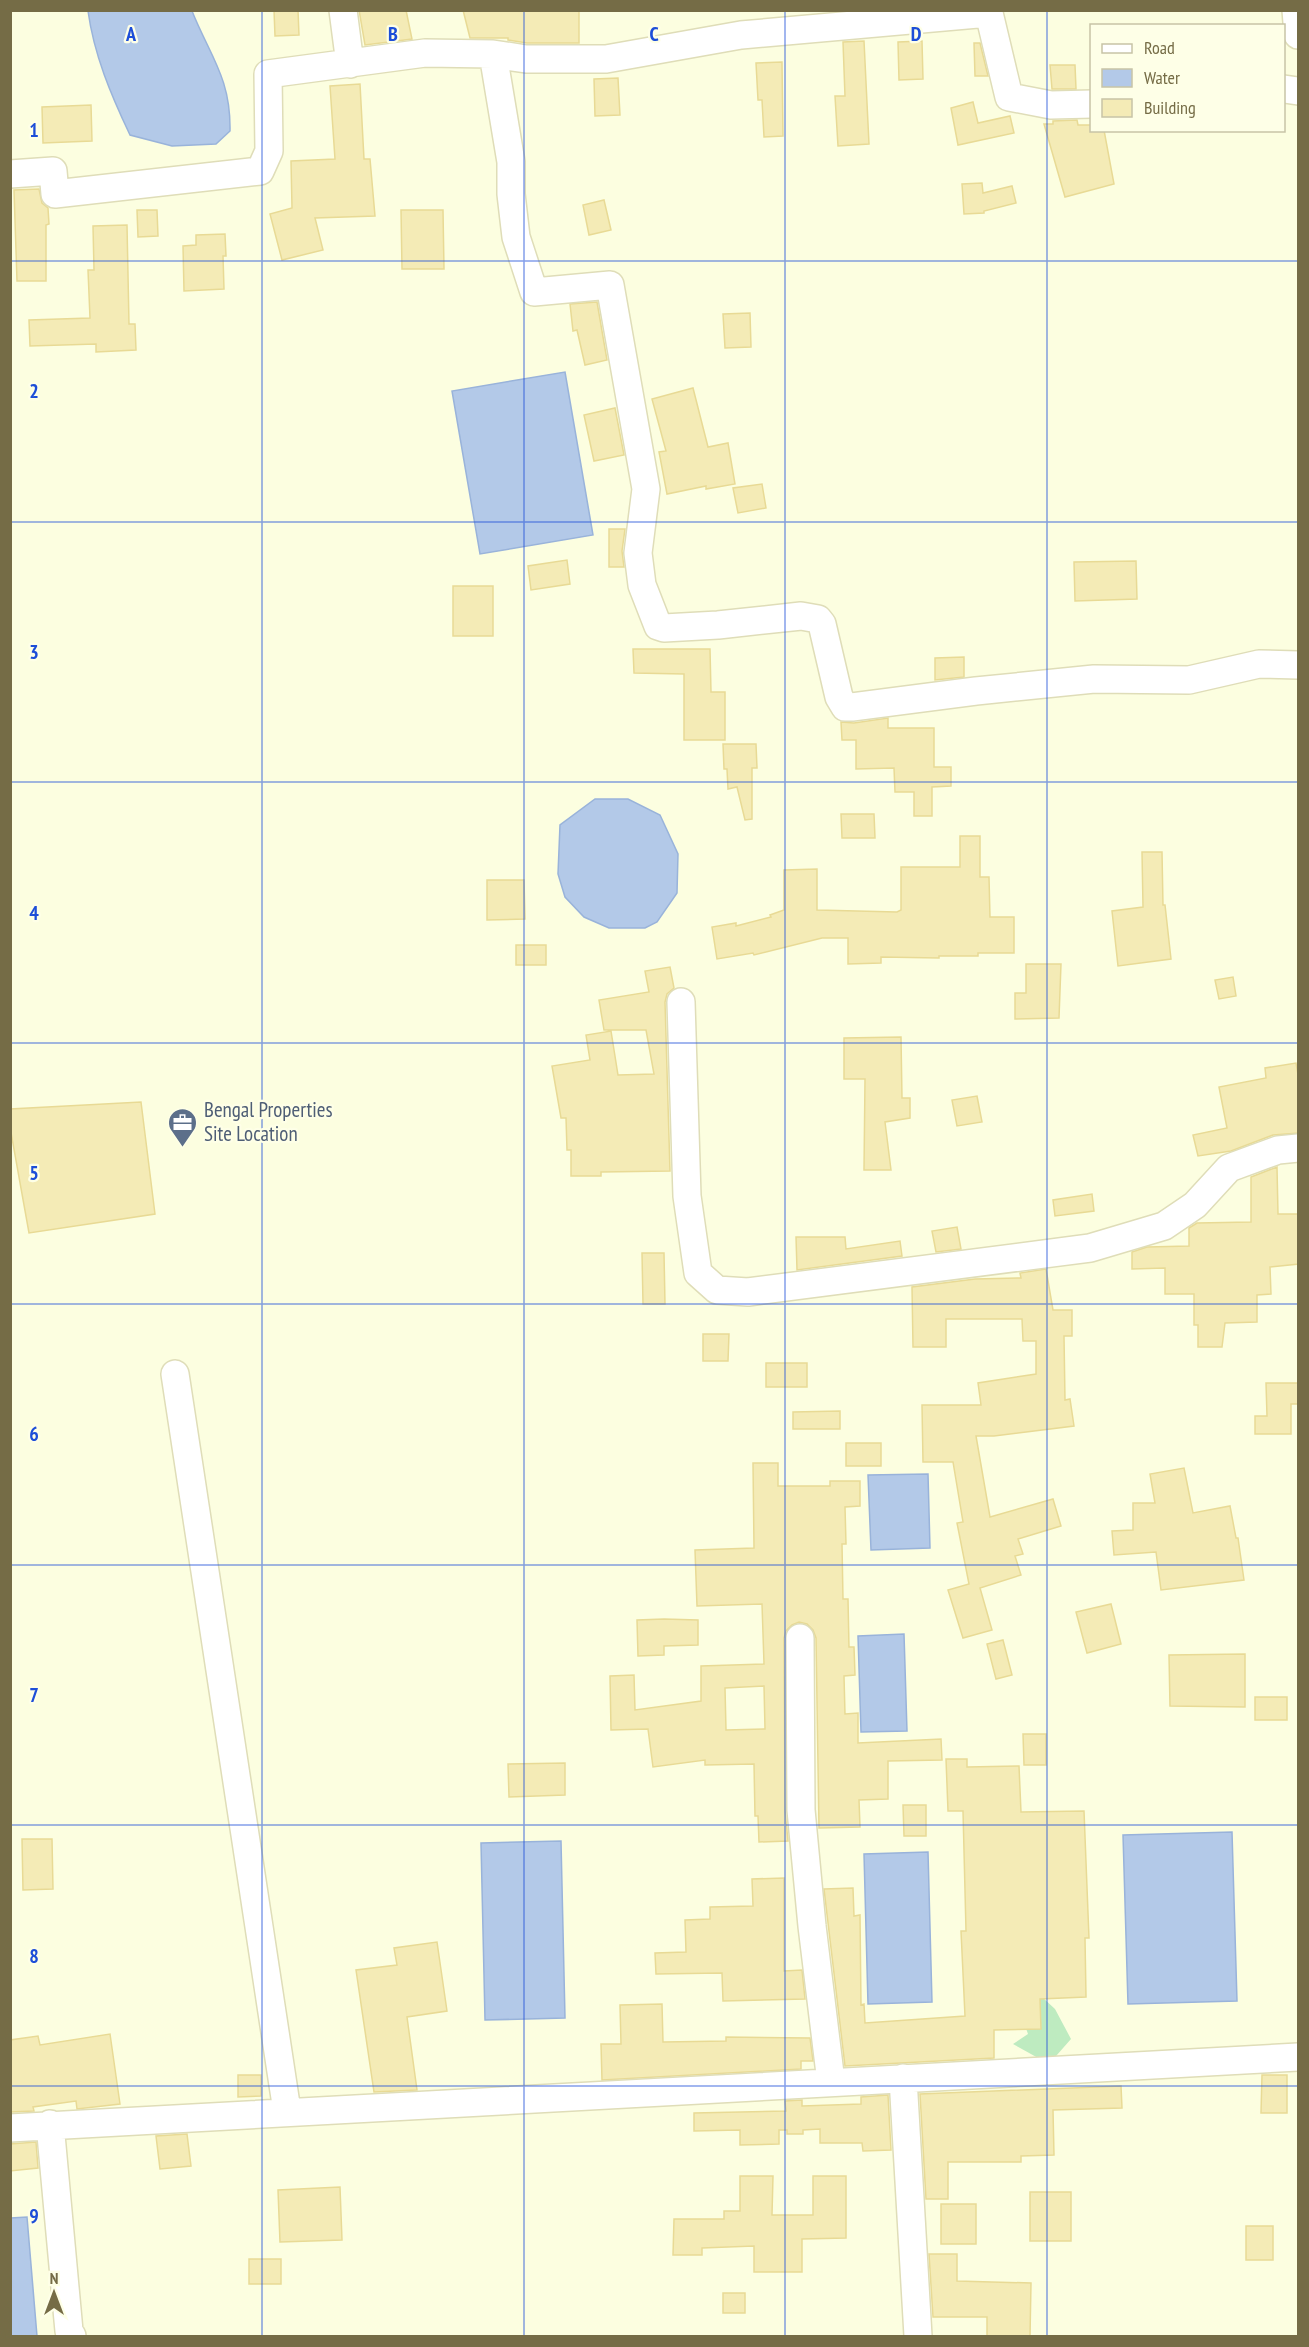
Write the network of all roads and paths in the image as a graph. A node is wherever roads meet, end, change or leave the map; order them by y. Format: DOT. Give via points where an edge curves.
graph roads {
  1 [pos="343,10"];
  2 [pos="1296,10"];
  3 [pos="989,12"];
  4 [pos="1299,35"];
  5 [pos="493,54"];
  6 [pos="350,64"];
  7 [pos="1090,104"];
  8 [pos="10,174"];
  9 [pos="1299,665"];
  10 [pos="681,1002"];
  11 [pos="1299,1148"];
  12 [pos="175,1374"];
  13 [pos="800,1638"];
  14 [pos="1299,2057"];
  15 [pos="903,2078"];
  16 [pos="831,2082"];
  17 [pos="287,2111"];
  18 [pos="50,2124"];
  19 [pos="10,2128"];
  20 [pos="72,2337"];
  21 [pos="918,2337"];
  1 -- 6 [label="street"];
  2 -- 4 [label="street"];
  3 -- 5 [label="street" via="741,35 606,59 526,59"];
  3 -- 7 [label="street" via="1009,97 1051,105"];
  5 -- 6 [label="street" via="425,53"];
  5 -- 9 [label="street" via="511,162 516,237 534,292 610,285 646,489 638,553 642,585 658,626 718,625 801,616 818,619 839,698 845,707 852,708 1082,680 1189,680 1259,664"];
  6 -- 8 [label="street" via="268,74 269,151 260,171 55,194 53,171"];
  10 -- 11 [label="street" via="687,1196 698,1273 717,1290 748,1292 1090,1248 1164,1226 1195,1205 1229,1168 1278,1150"];
  12 -- 17 [label="street"];
  13 -- 16 [label="street" via="801,1810"];
  14 -- 15 [label="street"];
  15 -- 16 [label="street"];
  15 -- 21 [label="street"];
  16 -- 17 [label="street"];
  17 -- 18 [label="street"];
  18 -- 19 [label="street"];
  18 -- 20 [label="street"];
}
